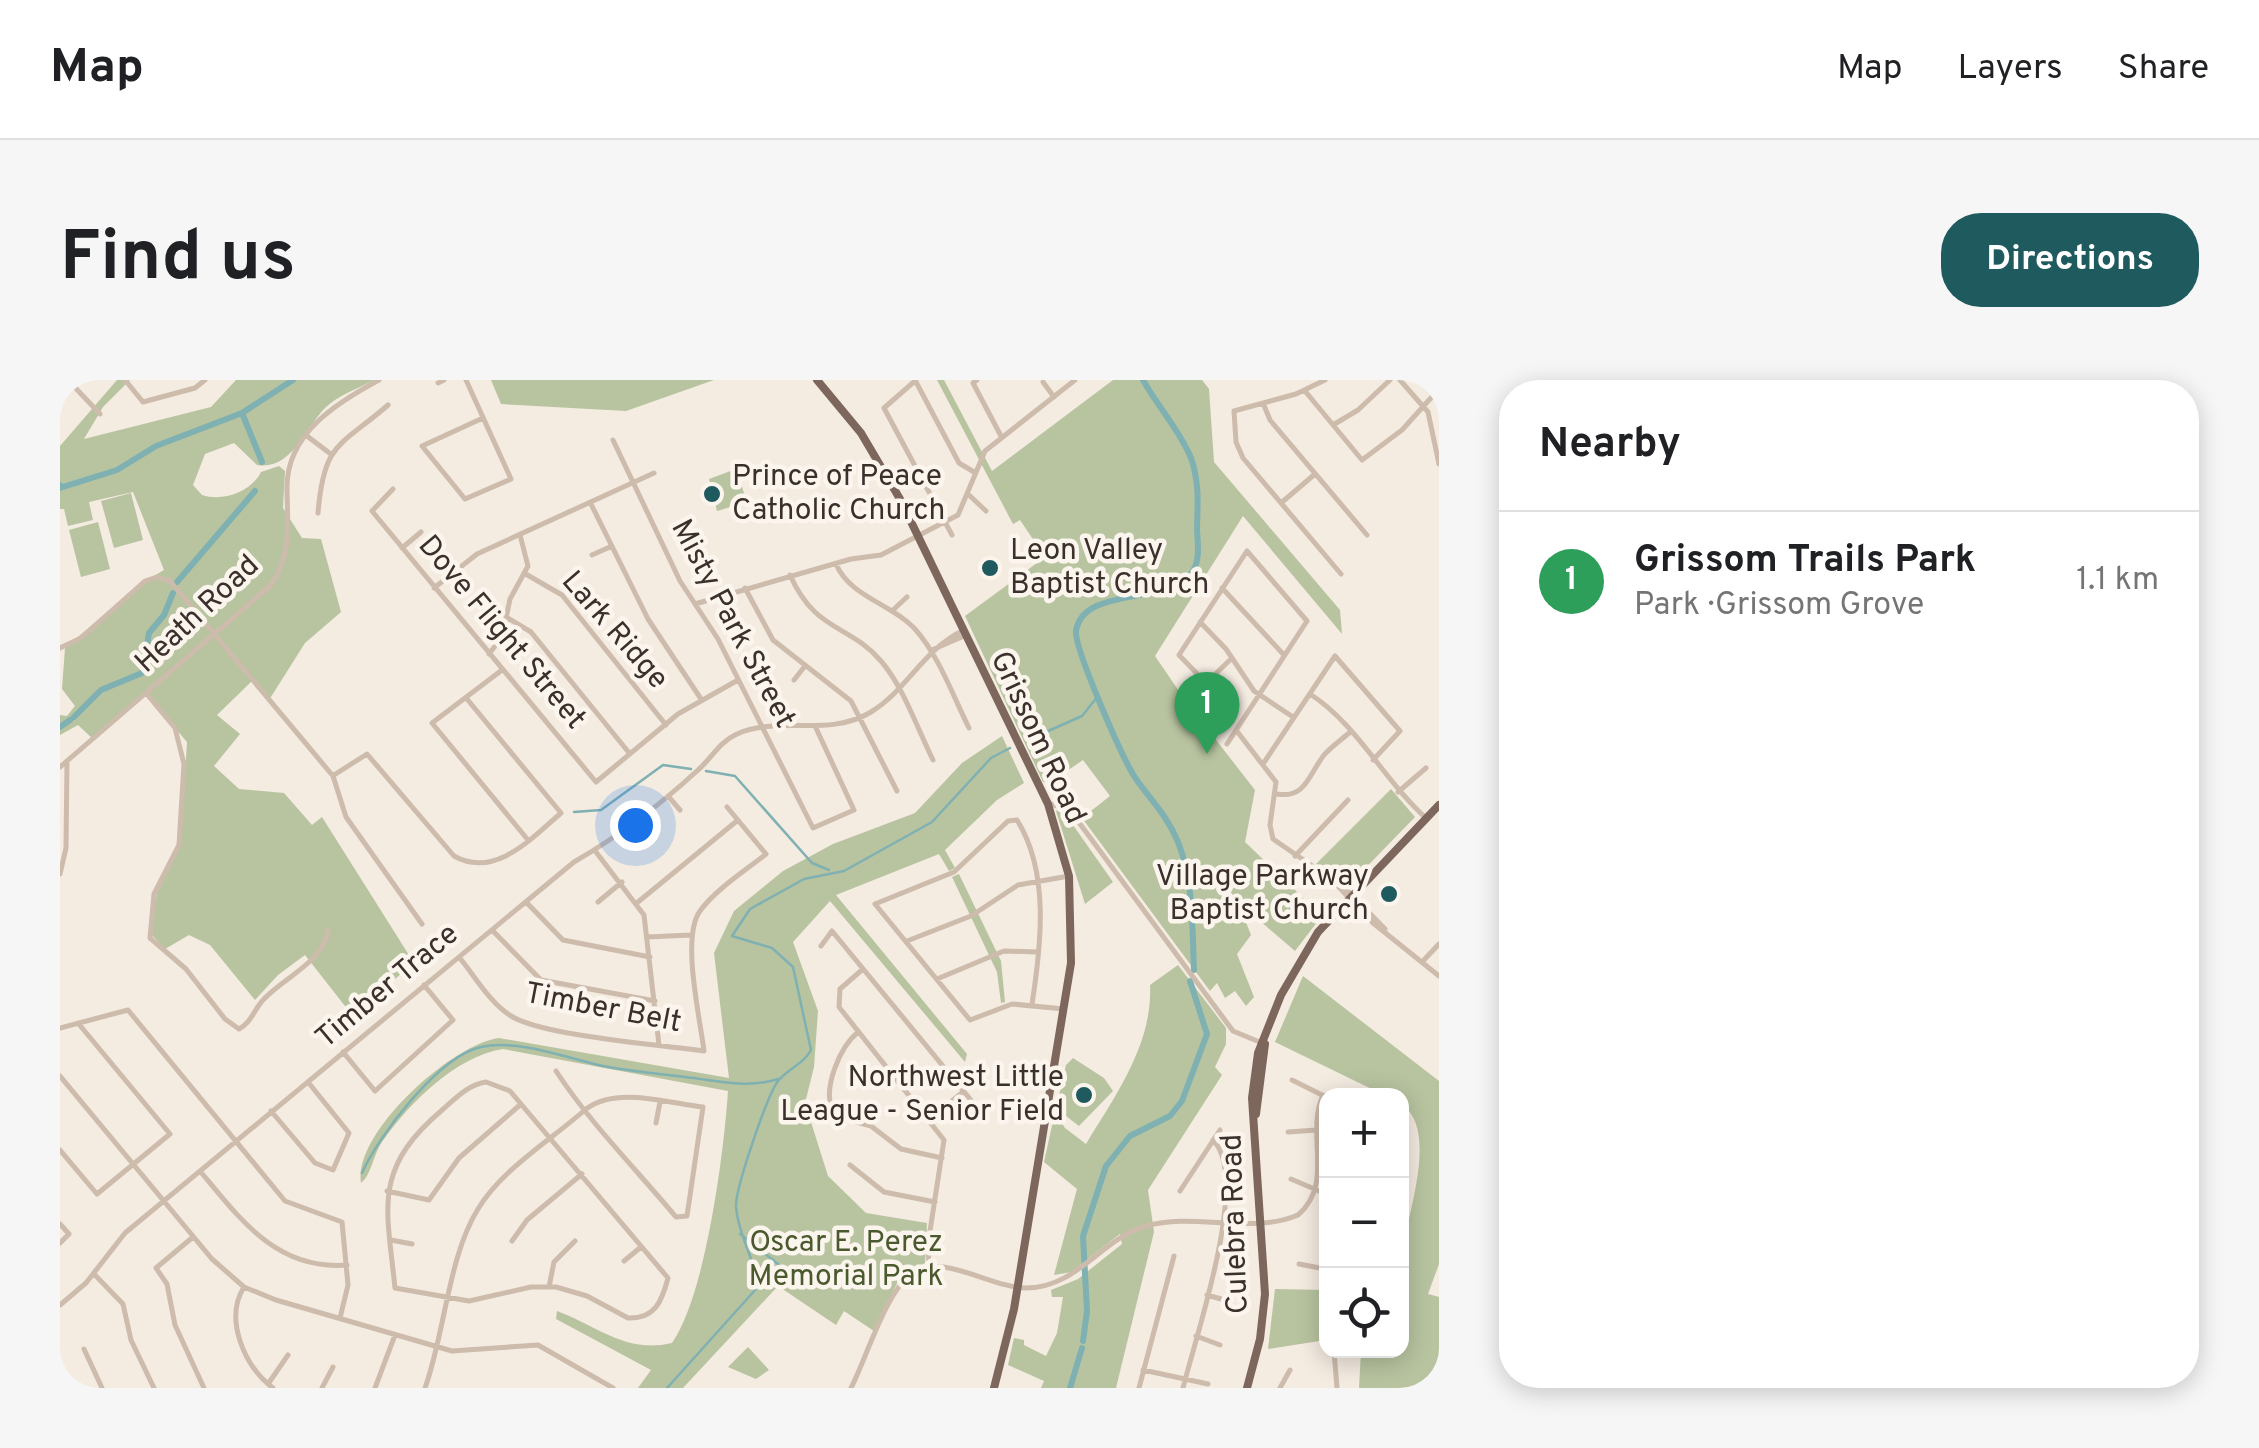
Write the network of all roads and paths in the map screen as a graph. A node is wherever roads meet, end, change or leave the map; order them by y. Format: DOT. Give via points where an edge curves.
graph roads {
  1 [pos="68,380"];
  2 [pos="125,380"];
  3 [pos="181,380"];
  4 [pos="206,380"];
  5 [pos="379,380"];
  6 [pos="466,380"];
  7 [pos="817,380"];
  8 [pos="916,380"];
  9 [pos="977,380"];
  10 [pos="1075,380"];
  11 [pos="1325,380"];
  12 [pos="1390,380"];
  13 [pos="1400,380"];
  14 [pos="1043,382"];
  15 [pos="187,390"];
  16 [pos="1439,390"];
  17 [pos="1306,391"];
  18 [pos="1054,397"];
  19 [pos="1263,403"];
  20 [pos="388,405"];
  21 [pos="1424,406"];
  22 [pos="100,414"];
  23 [pos="483,418"];
  24 [pos="1333,425"];
  25 [pos="307,436"];
  26 [pos="1001,436"];
  27 [pos="613,440"];
  28 [pos="332,455"];
  29 [pos="1439,464"];
  30 [pos="974,472"];
  31 [pos="654,473"];
  32 [pos="1315,474"];
  33 [pos="634,483"];
  34 [pos="393,489"];
  35 [pos="969,495"];
  36 [pos="1281,503"];
  37 [pos="592,504"];
  38 [pos="986,511"];
  39 [pos="318,513"];
  40 [pos="946,524"];
  41 [pos="422,532"];
  42 [pos="520,535"];
  43 [pos="952,535"];
  44 [pos="1367,535"];
  45 [pos="918,538"];
  46 [pos="612,546"];
  47 [pos="402,548"];
  48 [pos="592,555"];
  49 [pos="836,563"];
  50 [pos="524,573"];
  51 [pos="1341,574"];
  52 [pos="790,576"];
  53 [pos="434,588"];
  54 [pos="744,588"];
  55 [pos="1222,588"];
  56 [pos="907,597"];
  57 [pos="695,604"];
  58 [pos="893,610"];
  59 [pos="506,617"];
  60 [pos="1200,622"];
  61 [pos="963,633"];
  62 [pos="216,634"];
  63 [pos="60,648"];
  64 [pos="932,650"];
  65 [pos="488,654"];
  66 [pos="1284,655"];
  67 [pos="1232,658"];
  68 [pos="805,666"];
  69 [pos="502,670"];
  70 [pos="738,680"];
  71 [pos="794,680"];
  72 [pos="898,689"];
  73 [pos="1309,693"];
  74 [pos="146,694"];
  75 [pos="1259,695"];
  76 [pos="467,698"];
  77 [pos="701,699"];
  78 [pos="1293,717"];
  79 [pos="860,718"];
  80 [pos="666,725"];
  81 [pos="761,726"];
  82 [pos="816,728"];
  83 [pos="969,728"];
  84 [pos="1236,730"];
  85 [pos="1349,733"];
  86 [pos="1227,744"];
  87 [pos="630,754"];
  88 [pos="933,760"];
  89 [pos="1373,760"];
  90 [pos="67,761"];
  91 [pos="1263,764"];
  92 [pos="60,767"];
  93 [pos="1426,768"];
  94 [pos="333,776"];
  95 [pos="896,791"];
  96 [pos="1398,792"];
  97 [pos="1276,794"];
  98 [pos="668,796"];
  99 [pos="1348,800"];
  100 [pos="1048,804"];
  101 [pos="1439,805"];
  102 [pos="727,807"];
  103 [pos="680,810"];
  104 [pos="1427,818"];
  105 [pos="738,820"];
  106 [pos="632,825"];
  107 [pos="528,840"];
  108 [pos="644,840"];
  109 [pos="596,852"];
  110 [pos="1294,856"];
  111 [pos="60,874"];
  112 [pos="1069,876"];
  113 [pos="1037,881"];
  114 [pos="622,882"];
  115 [pos="1351,897"];
  116 [pos="526,902"];
  117 [pos="598,902"];
  118 [pos="638,902"];
  119 [pos="422,924"];
  120 [pos="328,930"];
  121 [pos="492,930"];
  122 [pos="691,935"];
  123 [pos="648,937"];
  124 [pos="906,942"];
  125 [pos="1439,944"];
  126 [pos="821,946"];
  127 [pos="1040,952"];
  128 [pos="650,956"];
  129 [pos="459,957"];
  130 [pos="1422,962"];
  131 [pos="863,969"];
  132 [pos="1439,976"];
  133 [pos="937,979"];
  134 [pos="424,986"];
  135 [pos="654,1001"];
  136 [pos="1032,1004"];
  137 [pos="1064,1009"];
  138 [pos="78,1023"];
  139 [pos="60,1028"];
  140 [pos="858,1032"];
  141 [pos="1265,1044"];
  142 [pos="660,1045"];
  143 [pos="343,1052"];
  144 [pos="556,1071"];
  145 [pos="892,1072"];
  146 [pos="60,1076"];
  147 [pos="1292,1080"];
  148 [pos="880,1081"];
  149 [pos="308,1082"];
  150 [pos="964,1091"];
  151 [pos="1319,1093"];
  152 [pos="660,1102"];
  153 [pos="521,1104"];
  154 [pos="1319,1108"];
  155 [pos="586,1109"];
  156 [pos="272,1112"];
  157 [pos="984,1116"];
  158 [pos="930,1118"];
  159 [pos="656,1123"];
  160 [pos="1220,1130"];
  161 [pos="1316,1130"];
  162 [pos="1288,1132"];
  163 [pos="552,1139"];
  164 [pos="1213,1140"];
  165 [pos="236,1142"];
  166 [pos="1317,1146"];
  167 [pos="60,1150"];
  168 [pos="942,1158"];
  169 [pos="134,1164"];
  170 [pos="850,1165"];
  171 [pos="200,1171"];
  172 [pos="582,1174"];
  173 [pos="1291,1180"];
  174 [pos="1315,1188"];
  175 [pos="1319,1190"];
  176 [pos="387,1191"];
  177 [pos="1180,1191"];
  178 [pos="164,1201"];
  179 [pos="935,1202"];
  180 [pos="1262,1220"];
  181 [pos="1223,1223"];
  182 [pos="60,1224"];
  183 [pos="193,1237"];
  184 [pos="390,1240"];
  185 [pos="512,1241"];
  186 [pos="575,1241"];
  187 [pos="60,1244"];
  188 [pos="412,1244"];
  189 [pos="642,1246"];
  190 [pos="1174,1256"];
  191 [pos="624,1260"];
  192 [pos="1299,1264"];
  193 [pos="1319,1265"];
  194 [pos="347,1266"];
  195 [pos="929,1266"];
  196 [pos="94,1274"];
  197 [pos="244,1287"];
  198 [pos="550,1287"];
  199 [pos="1018,1288"];
  200 [pos="1207,1294"];
  201 [pos="450,1299"];
  202 [pos="1228,1301"];
  203 [pos="60,1305"];
  204 [pos="340,1319"];
  205 [pos="395,1335"];
  206 [pos="1196,1336"];
  207 [pos="1220,1345"];
  208 [pos="439,1348"];
  209 [pos="84,1349"];
  210 [pos="288,1354"];
  211 [pos="1335,1358"];
  212 [pos="333,1367"];
  213 [pos="1143,1370"];
  214 [pos="1290,1370"];
  215 [pos="1186,1379"];
  216 [pos="1208,1384"];
  217 [pos="271,1386"];
  218 [pos="102,1388"];
  219 [pos="154,1388"];
  220 [pos="204,1388"];
  221 [pos="322,1388"];
  222 [pos="375,1388"];
  223 [pos="425,1388"];
  224 [pos="613,1388"];
  225 [pos="851,1388"];
  226 [pos="994,1388"];
  227 [pos="1139,1388"];
  228 [pos="1183,1388"];
  229 [pos="1249,1388"];
  230 [pos="1280,1388"];
  231 [pos="1338,1388"];
  1 -- 22 [label="street"];
  2 -- 15 [label="street" via="144,402"];
  3 -- 15 [label="street"];
  4 -- 15 [label="street"];
  5 -- 25 [label="street, Heath Road" via="331,406"];
  6 -- 23 [label="street"];
  7 -- 45 [label="main road, Grissom Road" via="871,448"];
  8 -- 30 [label="street" via="959,462"];
  8 -- 40 [label="street" via="884,408"];
  9 -- 26 [label="street"];
  10 -- 18 [label="street"];
  11 -- 17 [label="street"];
  12 -- 24 [label="street"];
  13 -- 21 [label="street"];
  14 -- 18 [label="street"];
  16 -- 21 [label="street"];
  17 -- 19 [label="street"];
  17 -- 24 [label="street"];
  18 -- 26 [label="street"];
  19 -- 32 [label="street"];
  19 -- 36 [label="street" via="1234,411 1240,452"];
  20 -- 28 [label="street" via="353,429"];
  21 -- 24 [label="street" via="1362,460"];
  21 -- 29 [label="street"];
  23 -- 23 [label="street" via="422,446 466,499 510,479"];
  25 -- 28 [label="street"];
  25 -- 62 [label="street, Heath Road" via="288,475 289,534 281,569"];
  26 -- 30 [label="street"];
  27 -- 33 [label="street, Misty Park Street"];
  28 -- 39 [label="street"];
  30 -- 35 [label="street"];
  31 -- 33 [label="street"];
  32 -- 36 [label="street"];
  32 -- 44 [label="street"];
  33 -- 37 [label="street"];
  33 -- 57 [label="street, Misty Park Street"];
  34 -- 47 [label="street, Dove Flight Street" via="372,512"];
  35 -- 38 [label="street"];
  35 -- 40 [label="street"];
  36 -- 51 [label="street"];
  37 -- 42 [label="street"];
  37 -- 46 [label="street"];
  40 -- 43 [label="street"];
  40 -- 45 [label="street"];
  41 -- 47 [label="street"];
  42 -- 50 [label="street" via="528,560"];
  42 -- 53 [label="street" via="471,558"];
  45 -- 49 [label="street" via="877,556"];
  45 -- 61 [label="main road, Grissom Road"];
  46 -- 48 [label="street"];
  46 -- 77 [label="street" via="648,620"];
  47 -- 53 [label="street, Dove Flight Street"];
  49 -- 52 [label="street"];
  49 -- 58 [label="street" via="846,582"];
  50 -- 59 [label="street"];
  50 -- 80 [label="street, Lark Ridge" via="562,596"];
  52 -- 54 [label="street"];
  52 -- 72 [label="street" via="808,609 875,655"];
  53 -- 65 [label="street, Dove Flight Street"];
  54 -- 57 [label="street"];
  54 -- 68 [label="street" via="769,635"];
  55 -- 60 [label="street"];
  55 -- 66 [label="street"];
  55 -- 66 [label="street" via="1247,552 1308,621"];
  56 -- 58 [label="street"];
  57 -- 70 [label="street, Misty Park Street"];
  58 -- 64 [label="street"];
  59 -- 65 [label="street" via="502,637"];
  59 -- 87 [label="street" via="531,632"];
  60 -- 67 [label="street"];
  60 -- 67 [label="street" via="1179,655 1206,684"];
  61 -- 64 [label="street"];
  61 -- 100 [label="main road, Grissom Road"];
  62 -- 63 [label="street" via="174,585 157,577"];
  62 -- 74 [label="street, Heath Road"];
  62 -- 94 [label="street"];
  64 -- 72 [label="street"];
  64 -- 83 [label="street"];
  65 -- 69 [label="street, Dove Flight Street"];
  66 -- 75 [label="street"];
  67 -- 75 [label="street"];
  68 -- 71 [label="street"];
  68 -- 79 [label="street" via="842,690"];
  69 -- 76 [label="street"];
  69 -- 87 [label="street, Dove Flight Street" via="596,782"];
  70 -- 77 [label="street"];
  70 -- 81 [label="street, Misty Park Street"];
  72 -- 79 [label="street"];
  72 -- 88 [label="street"];
  73 -- 78 [label="street"];
  73 -- 85 [label="street"];
  73 -- 89 [label="street" via="1335,656 1400,731"];
  74 -- 90 [label="street, Heath Road"];
  74 -- 120 [label="street" via="175,728 184,764 179,845 154,894 150,938 240,1029 265,997 319,952"];
  75 -- 78 [label="street"];
  75 -- 84 [label="street"];
  76 -- 107 [label="street" via="561,814"];
  76 -- 107 [label="street" via="432,723"];
  77 -- 80 [label="street"];
  78 -- 91 [label="street"];
  79 -- 82 [label="street"];
  79 -- 95 [label="street"];
  80 -- 87 [label="street"];
  81 -- 82 [label="street"];
  81 -- 82 [label="street, Misty Park Street" via="814,828 854,810"];
  81 -- 98 [label="street, Timber Trace" via="721,744"];
  84 -- 86 [label="street"];
  84 -- 91 [label="street"];
  85 -- 89 [label="street"];
  85 -- 97 [label="street" via="1304,788"];
  89 -- 96 [label="street"];
  90 -- 92 [label="street, Heath Road"];
  90 -- 111 [label="street"];
  91 -- 97 [label="street"];
  93 -- 96 [label="street"];
  94 -- 107 [label="street" via="367,754 463,860 502,860"];
  94 -- 119 [label="street" via="346,817"];
  96 -- 104 [label="street"];
  97 -- 110 [label="street" via="1270,834"];
  98 -- 103 [label="street"];
  98 -- 106 [label="street, Timber Trace"];
  99 -- 110 [label="street"];
  100 -- 112 [label="main road, Grissom Road"];
  100 -- 141 [label="street" via="1066,807 1235,1034"];
  101 -- 104 [label="main road, Culebra Road"];
  102 -- 105 [label="street"];
  104 -- 115 [label="main road, Culebra Road"];
  105 -- 118 [label="street"];
  105 -- 122 [label="street" via="766,854 703,906"];
  106 -- 108 [label="street"];
  106 -- 109 [label="street, Timber Trace"];
  109 -- 114 [label="street"];
  109 -- 116 [label="street, Timber Trace"];
  110 -- 115 [label="street"];
  112 -- 113 [label="street"];
  112 -- 137 [label="main road, Grissom Road" via="1074,935"];
  113 -- 124 [label="street"];
  113 -- 124 [label="street" via="1014,819 954,872 875,904"];
  113 -- 127 [label="street"];
  114 -- 117 [label="street"];
  114 -- 118 [label="street"];
  115 -- 130 [label="street"];
  115 -- 141 [label="main road, Culebra Road" via="1301,957"];
  116 -- 121 [label="street, Timber Trace"];
  116 -- 128 [label="street" via="568,942"];
  118 -- 123 [label="street"];
  121 -- 129 [label="street, Timber Trace"];
  121 -- 135 [label="street" via="541,980"];
  122 -- 123 [label="street"];
  122 -- 142 [label="street, Timber Belt" via="704,1051"];
  123 -- 128 [label="street"];
  124 -- 133 [label="street"];
  125 -- 130 [label="street"];
  126 -- 131 [label="street" via="832,931"];
  127 -- 133 [label="street" via="1004,951"];
  127 -- 136 [label="street"];
  128 -- 135 [label="street"];
  129 -- 134 [label="street, Timber Trace"];
  129 -- 142 [label="street, Timber Belt" via="514,1018"];
  130 -- 132 [label="street"];
  131 -- 140 [label="street" via="838,995"];
  131 -- 150 [label="street"];
  133 -- 136 [label="street" via="970,1020 1005,1004"];
  134 -- 143 [label="street, Timber Trace"];
  134 -- 143 [label="street" via="452,1020 375,1091"];
  135 -- 142 [label="street"];
  136 -- 137 [label="street"];
  137 -- 199 [label="main road, Grissom Road"];
  138 -- 139 [label="street"];
  138 -- 165 [label="street" via="128,1010"];
  138 -- 169 [label="street" via="170,1134"];
  140 -- 145 [label="street"];
  140 -- 168 [label="street" via="842,1052 828,1098 832,1110 906,1151"];
  141 -- 180 [label="main road, Culebra Road" via="1254,1078"];
  143 -- 149 [label="street, Timber Trace"];
  144 -- 155 [label="street"];
  145 -- 148 [label="street"];
  145 -- 158 [label="street"];
  146 -- 169 [label="street"];
  147 -- 151 [label="street"];
  149 -- 156 [label="street, Timber Trace"];
  149 -- 156 [label="street" via="350,1133 334,1170 315,1163"];
  150 -- 157 [label="street"];
  150 -- 158 [label="street"];
  152 -- 155 [label="street" via="612,1097"];
  152 -- 155 [label="street" via="702,1107 689,1210 682,1219"];
  152 -- 159 [label="street"];
  153 -- 163 [label="street"];
  153 -- 176 [label="street" via="459,1158 429,1200"];
  153 -- 176 [label="street" via="501,1085 473,1085 417,1134 392,1170"];
  154 -- 161 [label="street"];
  155 -- 163 [label="street"];
  156 -- 165 [label="street, Timber Trace"];
  158 -- 168 [label="street" via="942,1135"];
  160 -- 164 [label="street"];
  161 -- 162 [label="street"];
  161 -- 166 [label="street"];
  163 -- 172 [label="street"];
  163 -- 201 [label="street" via="477,1210"];
  164 -- 177 [label="street"];
  164 -- 181 [label="street" via="1224,1154"];
  165 -- 171 [label="street, Timber Trace"];
  165 -- 194 [label="street" via="291,1206 342,1222"];
  166 -- 174 [label="street"];
  167 -- 169 [label="street" via="97,1194"];
  168 -- 179 [label="street"];
  169 -- 178 [label="street"];
  170 -- 179 [label="street" via="884,1192"];
  171 -- 178 [label="street, Timber Trace"];
  171 -- 194 [label="street" via="265,1244 318,1264"];
  172 -- 185 [label="street"];
  172 -- 189 [label="street"];
  173 -- 174 [label="street"];
  174 -- 175 [label="street"];
  174 -- 180 [label="street" via="1298,1215"];
  176 -- 184 [label="street"];
  178 -- 183 [label="street"];
  178 -- 196 [label="street, Timber Trace" via="118,1240"];
  179 -- 195 [label="street"];
  180 -- 181 [label="street"];
  180 -- 229 [label="main road, Culebra Road" via="1265,1310"];
  181 -- 199 [label="street" via="1157,1224 1120,1238 1052,1284"];
  181 -- 200 [label="street"];
  182 -- 187 [label="street" via="69,1234"];
  183 -- 197 [label="street"];
  183 -- 220 [label="street" via="156,1268"];
  184 -- 188 [label="street"];
  184 -- 201 [label="street" via="395,1288"];
  186 -- 198 [label="street" via="554,1262"];
  189 -- 191 [label="street"];
  189 -- 198 [label="street" via="668,1278 660,1304 647,1316 634,1319"];
  190 -- 213 [label="street"];
  192 -- 193 [label="street"];
  194 -- 204 [label="street"];
  195 -- 199 [label="street"];
  195 -- 225 [label="street" via="898,1287"];
  196 -- 203 [label="street, Timber Trace"];
  196 -- 219 [label="street" via="124,1304"];
  197 -- 204 [label="street"];
  197 -- 217 [label="street" via="234,1321"];
  198 -- 201 [label="street" via="476,1301"];
  199 -- 226 [label="main road, Grissom Road"];
  200 -- 202 [label="street"];
  200 -- 206 [label="street"];
  201 -- 208 [label="street"];
  204 -- 205 [label="street"];
  205 -- 208 [label="street"];
  205 -- 222 [label="street"];
  206 -- 207 [label="street"];
  206 -- 215 [label="street"];
  208 -- 223 [label="street"];
  208 -- 224 [label="street" via="538,1345"];
  209 -- 218 [label="street"];
  210 -- 217 [label="street"];
  211 -- 231 [label="street"];
  212 -- 221 [label="street"];
  213 -- 215 [label="street"];
  213 -- 227 [label="street"];
  214 -- 230 [label="street"];
  215 -- 216 [label="street"];
  215 -- 228 [label="street"];
}
